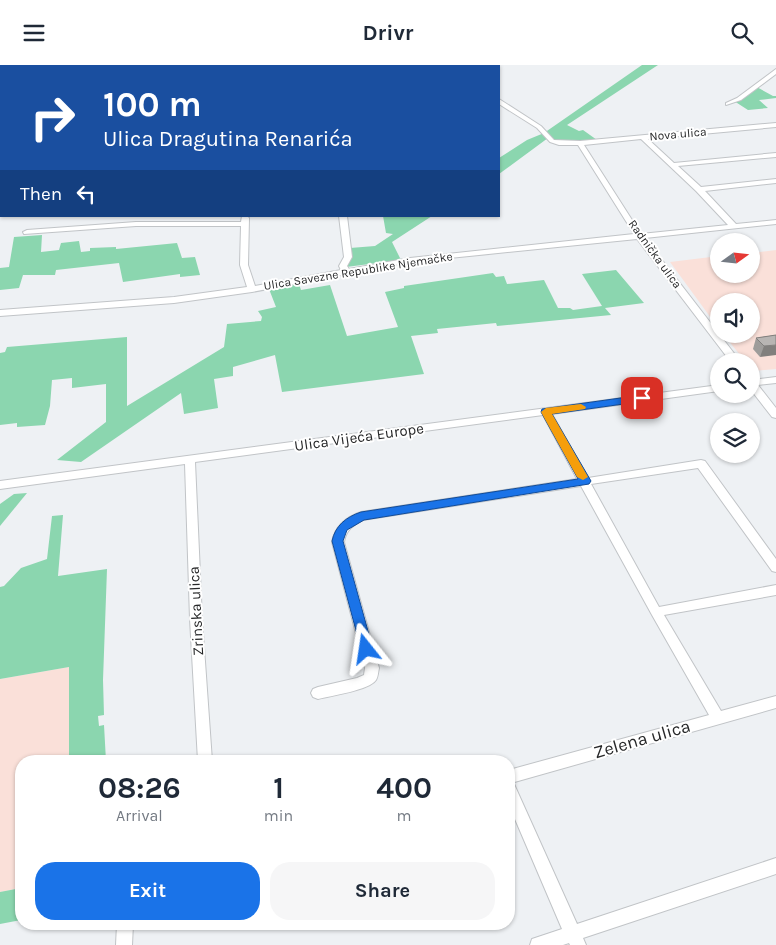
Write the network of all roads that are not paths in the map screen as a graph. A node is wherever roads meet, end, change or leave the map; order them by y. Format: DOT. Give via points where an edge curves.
graph roads {
  1 [pos="776,71"];
  2 [pos="500,102"];
  3 [pos="728,104"];
  4 [pos="776,125"];
  5 [pos="642,137"];
  6 [pos="580,143"];
  7 [pos="776,155"];
  8 [pos="671,165"];
  9 [pos="776,181"];
  10 [pos="699,189"];
  11 [pos="343,217"];
  12 [pos="245,220"];
  13 [pos="776,222"];
  14 [pos="736,227"];
  15 [pos="27,232"];
  16 [pos="640,236"];
  17 [pos="346,272"];
  18 [pos="252,289"];
  19 [pos="0,313"];
  20 [pos="729,353"];
  21 [pos="776,380"];
  22 [pos="760,382"];
  23 [pos="710,389"];
  24 [pos="760,395"];
  25 [pos="546,412"];
  26 [pos="776,415"];
  27 [pos="190,461"];
  28 [pos="586,481"];
  29 [pos="0,485"];
  30 [pos="776,568"];
  31 [pos="776,590"];
  32 [pos="656,612"];
  33 [pos="318,693"];
  34 [pos="776,702"];
  35 [pos="718,718"];
  36 [pos="205,755"];
  37 [pos="515,775"];
  38 [pos="515,803"];
  39 [pos="776,865"];
  40 [pos="125,930"];
  41 [pos="575,940"];
  42 [pos="124,945"];
  43 [pos="538,945"];
  1 -- 3 [label="street"];
  2 -- 6 [label="street, Nova ulica" via="539,127 552,141"];
  4 -- 5 [label="street, Nova ulica"];
  5 -- 6 [label="street, Nova ulica"];
  5 -- 8 [label="street"];
  6 -- 16 [label="street, Radnička ulica"];
  7 -- 8 [label="street"];
  8 -- 10 [label="street"];
  9 -- 10 [label="street"];
  10 -- 14 [label="street"];
  11 -- 17 [label="street" via="348,257 343,266"];
  12 -- 15 [label="street"];
  12 -- 18 [label="street" via="244,265"];
  13 -- 14 [label="street, Ulica Savezne Republike Njemačke"];
  14 -- 16 [label="street, Ulica Savezne Republike Njemačke"];
  16 -- 17 [label="street, Ulica Savezne Republike Njemačke" via="410,261"];
  16 -- 20 [label="street, Radnička ulica"];
  17 -- 18 [label="street, Ulica Savezne Republike Njemačke"];
  18 -- 19 [label="street, Ulica Savezne Republike Njemačke" via="155,302"];
  21 -- 22 [label="street"];
  23 -- 25 [label="street, Ulica Vijeća Europe"];
  24 -- 26 [label="street"];
  25 -- 27 [label="street, Ulica Vijeća Europe"];
  25 -- 28 [label="street"];
  27 -- 29 [label="street, Ulica Vijeća Europe"];
  27 -- 36 [label="street, Zrinska ulica"];
  28 -- 30 [label="street" via="701,464"];
  28 -- 32 [label="street"];
  28 -- 33 [label="street" via="361,516 343,527 338,541 372,668 370,678 360,683"];
  31 -- 32 [label="street"];
  32 -- 35 [label="street"];
  34 -- 35 [label="street, Zelena ulica"];
  35 -- 37 [label="street, Zelena ulica"];
  38 -- 41 [label="street"];
  39 -- 41 [label="street"];
  40 -- 42 [label="street"];
  41 -- 43 [label="street"];
}
